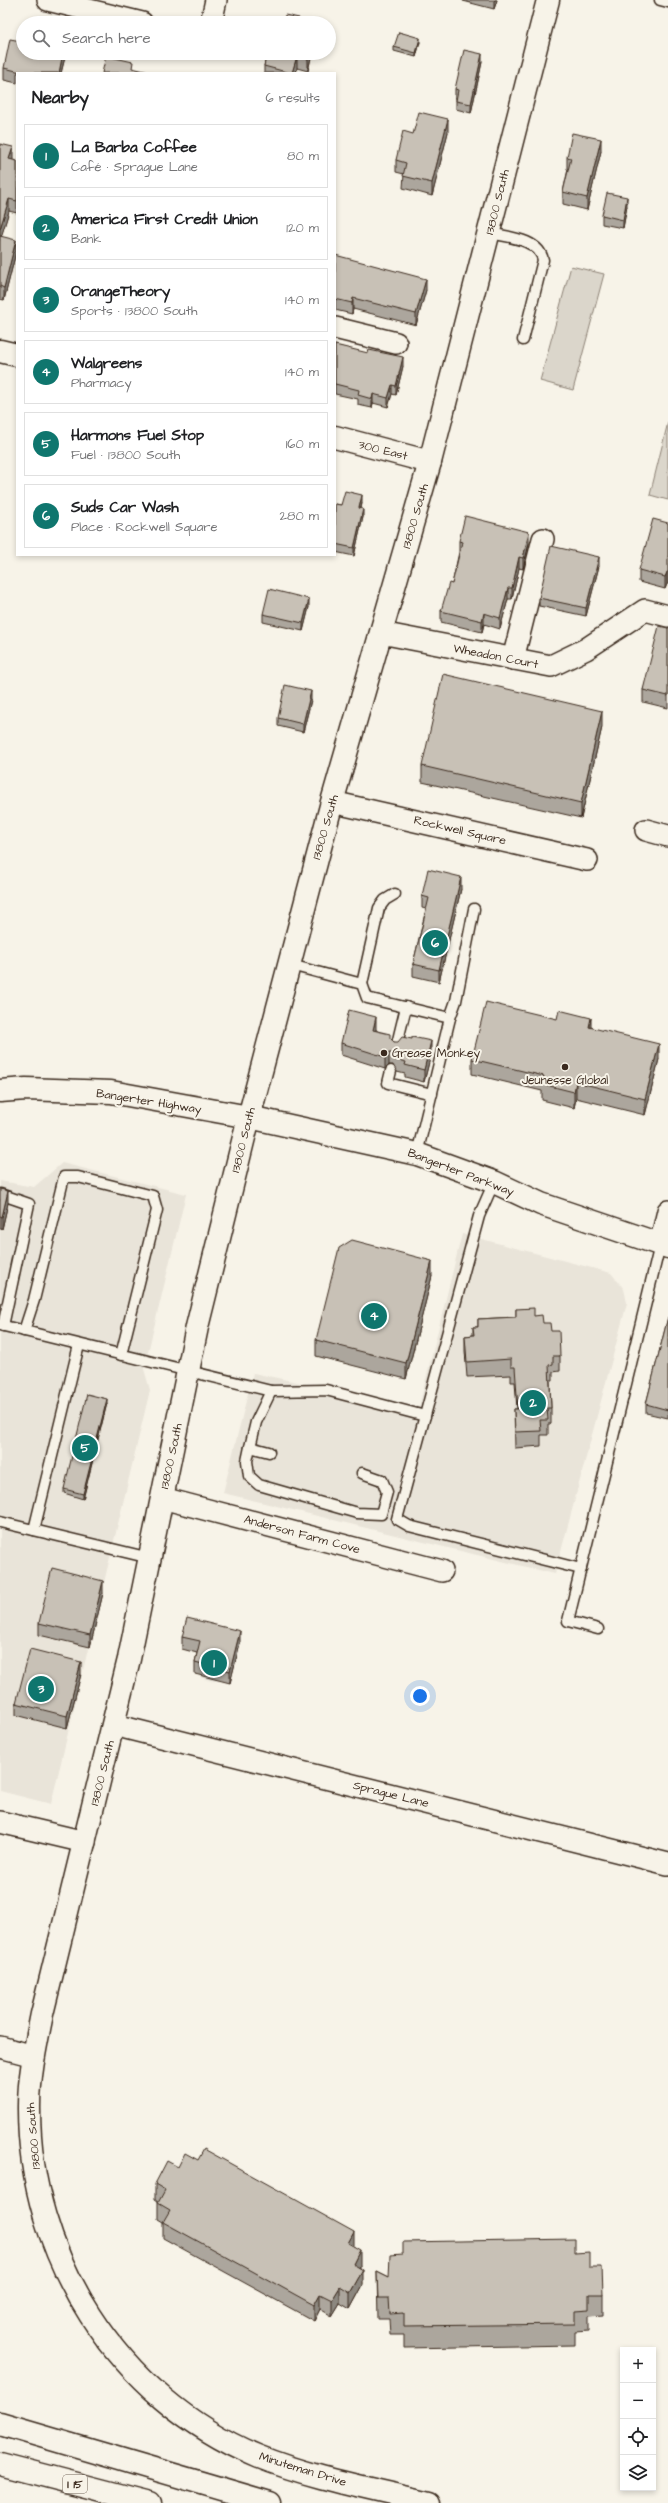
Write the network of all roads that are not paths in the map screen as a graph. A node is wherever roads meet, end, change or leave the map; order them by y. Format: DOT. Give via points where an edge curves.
graph roads {
  1 [pos="48,0"];
  2 [pos="216,0"];
  3 [pos="548,0"];
  4 [pos="660,0"];
  5 [pos="668,2"];
  6 [pos="113,16"];
  7 [pos="213,16"];
  8 [pos="490,233"];
  9 [pos="336,328"];
  10 [pos="523,340"];
  11 [pos="396,342"];
  12 [pos="0,350"];
  13 [pos="16,355"];
  14 [pos="336,437"];
  15 [pos="430,462"];
  16 [pos="543,538"];
  17 [pos="668,616"];
  18 [pos="381,633"];
  19 [pos="513,659"];
  20 [pos="332,802"];
  21 [pos="646,830"];
  22 [pos="668,836"];
  23 [pos="587,860"];
  24 [pos="395,894"];
  25 [pos="474,909"];
  26 [pos="287,964"];
  27 [pos="362,984"];
  28 [pos="406,1007"];
  29 [pos="450,1018"];
  30 [pos="396,1048"];
  31 [pos="391,1071"];
  32 [pos="0,1091"];
  33 [pos="432,1094"];
  34 [pos="248,1117"];
  35 [pos="418,1154"];
  36 [pos="494,1182"];
  37 [pos="0,1194"];
  38 [pos="668,1211"];
  39 [pos="664,1246"];
  40 [pos="1,1325"];
  41 [pos="24,1331"];
  42 [pos="79,1345"];
  43 [pos="121,1355"];
  44 [pos="188,1371"];
  45 [pos="271,1391"];
  46 [pos="425,1416"];
  47 [pos="250,1447"];
  48 [pos="269,1452"];
  49 [pos="362,1473"];
  50 [pos="162,1498"];
  51 [pos="381,1514"];
  52 [pos="397,1519"];
  53 [pos="0,1522"];
  54 [pos="34,1530"];
  55 [pos="150,1558"];
  56 [pos="581,1569"];
  57 [pos="442,1571"];
  58 [pos="598,1629"];
  59 [pos="114,1724"];
  60 [pos="0,1822"];
  61 [pos="85,1842"];
  62 [pos="668,1864"];
  63 [pos="0,2047"];
  64 [pos="34,2056"];
  65 [pos="74,2290"];
  66 [pos="0,2424"];
  67 [pos="0,2464"];
  68 [pos="150,2503"];
  69 [pos="270,2503"];
  70 [pos="430,2503"];
  1 -- 6 [label="street"];
  2 -- 7 [label="street"];
  3 -- 8 [label="main road, 13800 South"];
  4 -- 5 [label="lane"];
  8 -- 10 [label="lane" via="520,240 538,248 542,253 543,260"];
  8 -- 15 [label="main road, 13800 South"];
  9 -- 11 [label="street"];
  12 -- 13 [label="main road"];
  14 -- 15 [label="main road, 300 East"];
  15 -- 18 [label="main road, 13800 South"];
  16 -- 19 [label="street"];
  17 -- 19 [label="street, Wheadon Court" via="645,610 586,649 551,666"];
  18 -- 19 [label="street, Wheadon Court"];
  18 -- 20 [label="main road, 13800 South"];
  20 -- 23 [label="street, Rockwell Square"];
  20 -- 26 [label="main road, 13800 South"];
  21 -- 22 [label="street"];
  24 -- 27 [label="lane" via="385,900 379,908"];
  25 -- 29 [label="lane" via="456,1002"];
  26 -- 27 [label="lane"];
  26 -- 34 [label="main road, 13800 South"];
  27 -- 28 [label="lane" via="367,998"];
  28 -- 29 [label="lane"];
  28 -- 30 [label="lane"];
  29 -- 33 [label="lane"];
  31 -- 33 [label="lane" via="388,1083"];
  32 -- 34 [label="main road, Bangerter Highway" via="26,1089 112,1092"];
  33 -- 35 [label="lane"];
  34 -- 35 [label="main road, Bangerter Parkway"];
  34 -- 44 [label="main road, 13800 South"];
  35 -- 36 [label="main road, Bangerter Parkway"];
  36 -- 39 [label="main road, Bangerter Parkway" via="541,1204"];
  36 -- 46 [label="lane" via="479,1216"];
  37 -- 40 [label="lane" via="29,1204"];
  38 -- 39 [label="street"];
  39 -- 56 [label="lane"];
  40 -- 41 [label="lane"];
  41 -- 42 [label="lane"];
  41 -- 43 [label="lane" via="64,1177 78,1177 153,1196 157,1210"];
  42 -- 43 [label="lane"];
  42 -- 54 [label="lane"];
  43 -- 44 [label="lane"];
  44 -- 45 [label="lane"];
  44 -- 50 [label="main road, 13800 South"];
  45 -- 46 [label="lane" via="326,1390"];
  45 -- 47 [label="lane" via="256,1422"];
  46 -- 52 [label="lane"];
  47 -- 48 [label="lane"];
  47 -- 51 [label="lane" via="247,1461 249,1476 259,1485 358,1513"];
  49 -- 51 [label="lane" via="382,1480 387,1492"];
  50 -- 55 [label="main road, 13800 South"];
  50 -- 57 [label="street, Anderson Farm Cove"];
  51 -- 52 [label="lane"];
  52 -- 56 [label="lane" via="409,1526"];
  53 -- 54 [label="lane"];
  54 -- 55 [label="lane"];
  55 -- 59 [label="main road, 13800 South"];
  56 -- 58 [label="lane" via="568,1621"];
  59 -- 61 [label="main road, 13800 South"];
  59 -- 62 [label="street, Sprague Lane"];
  60 -- 61 [label="street"];
  61 -- 64 [label="main road, 13800 South"];
  63 -- 64 [label="street"];
  64 -- 65 [label="main road, 13800 South" via="29,2106 32,2157 44,2212 57,2253"];
  65 -- 70 [label="main road, Minuteman Drive" via="99,2331 123,2360 156,2393 190,2419 257,2456 298,2470"];
  66 -- 69 [label="main road"];
  67 -- 68 [label="main road, I 15"];
}
